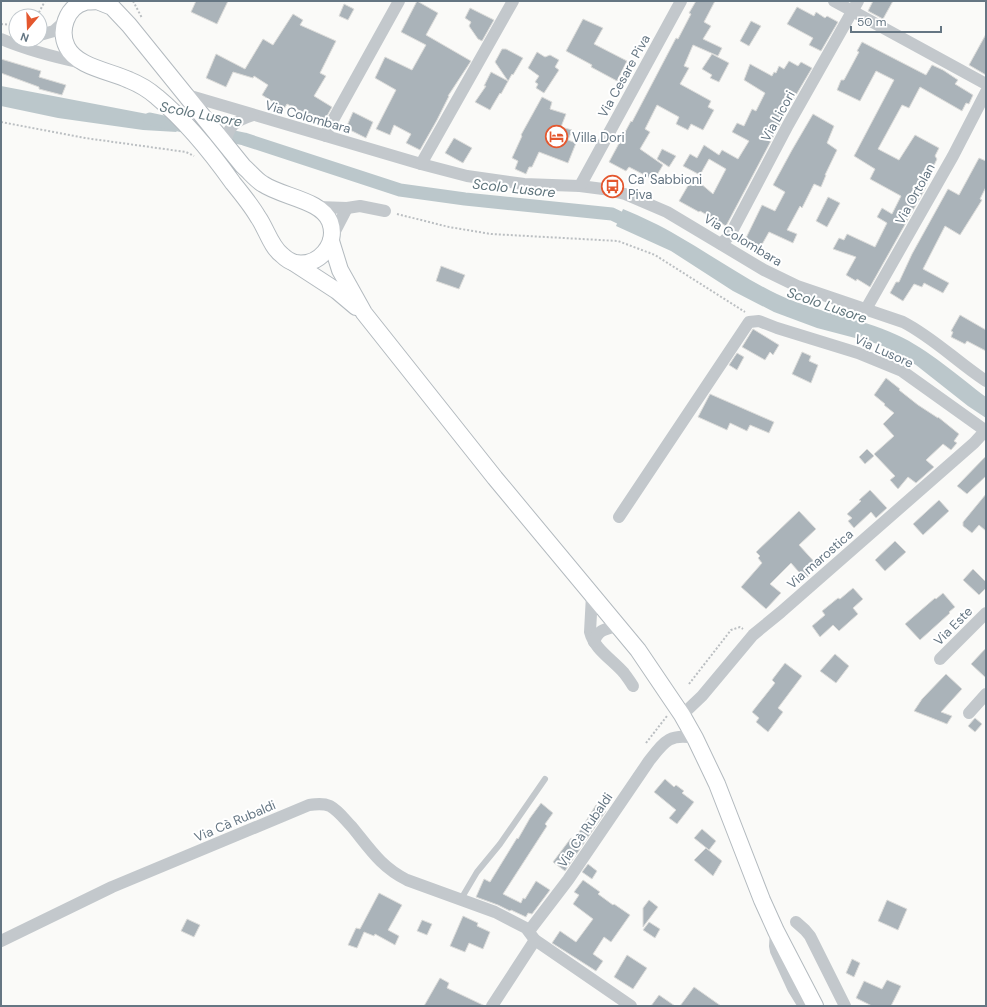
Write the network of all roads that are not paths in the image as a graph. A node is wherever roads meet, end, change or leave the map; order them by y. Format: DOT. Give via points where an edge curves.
graph roads {
  1 [pos="398,1"];
  2 [pos="513,1"];
  3 [pos="681,1"];
  4 [pos="834,1"];
  5 [pos="110,4"];
  6 [pos="855,6"];
  7 [pos="69,12"];
  8 [pos="48,33"];
  9 [pos="1,39"];
  10 [pos="83,63"];
  11 [pos="986,84"];
  12 [pos="986,92"];
  13 [pos="187,95"];
  14 [pos="253,115"];
  15 [pos="326,136"];
  16 [pos="228,137"];
  17 [pos="421,164"];
  18 [pos="580,186"];
  19 [pos="318,207"];
  20 [pos="347,208"];
  21 [pos="385,211"];
  22 [pos="332,238"];
  23 [pos="721,244"];
  24 [pos="294,263"];
  25 [pos="866,309"];
  26 [pos="364,313"];
  27 [pos="986,381"];
  28 [pos="986,431"];
  29 [pos="619,517"];
  30 [pos="592,595"];
  31 [pos="986,613"];
  32 [pos="618,626"];
  33 [pos="594,642"];
  34 [pos="940,659"];
  35 [pos="633,686"];
  36 [pos="986,694"];
  37 [pos="969,713"];
  38 [pos="682,715"];
  39 [pos="695,738"];
  40 [pos="545,779"];
  41 [pos="461,900"];
  42 [pos="796,922"];
  43 [pos="776,931"];
  44 [pos="532,935"];
  45 [pos="1,941"];
  46 [pos="492,1006"];
  47 [pos="631,1006"];
  48 [pos="804,1006"];
  49 [pos="815,1006"];
  50 [pos="845,1006"];
  1 -- 15 [label="street"];
  2 -- 17 [label="street"];
  3 -- 18 [label="street, Via Cesare Piva"];
  4 -- 6 [label="street"];
  5 -- 7 [label="main road" via="84,2"];
  5 -- 13 [label="main road"];
  6 -- 11 [label="street"];
  6 -- 23 [label="street, Via Licori" via="730,235"];
  7 -- 8 [label="street" via="54,31"];
  7 -- 10 [label="main road" via="63,33 66,46 71,54"];
  9 -- 10 [label="street" via="46,55"];
  10 -- 24 [label="main road" via="129,80 156,96 167,106 193,131 217,161 259,218 280,254"];
  12 -- 25 [label="street, Via Ortolan" via="953,156"];
  13 -- 14 [label="street, Via Colombara"];
  13 -- 16 [label="main road" via="209,124"];
  14 -- 15 [label="street, Via Colombara"];
  14 -- 16 [label="street, Via Colombara" via="240,119"];
  15 -- 17 [label="street, Via Colombara"];
  16 -- 19 [label="main road" via="243,166 263,184"];
  17 -- 18 [label="street, Via Colombara" via="490,180"];
  18 -- 23 [label="street, Via Colombara" via="625,194 646,202 688,223"];
  19 -- 20 [label="street"];
  19 -- 22 [label="main road" via="330,220"];
  20 -- 21 [label="street" via="368,207"];
  20 -- 22 [label="street"];
  22 -- 24 [label="main road" via="322,256 310,262"];
  22 -- 26 [label="main road" via="334,255 340,270"];
  23 -- 25 [label="street, Via Colombara" via="797,286"];
  24 -- 26 [label="main road" via="337,291"];
  25 -- 27 [label="street, Via Colombara" via="919,330"];
  26 -- 30 [label="main road"];
  28 -- 29 [label="street, Via Lusore" via="902,371 858,353 754,321"];
  28 -- 38 [label="street, Via marostica" via="753,635 702,696"];
  30 -- 32 [label="main road"];
  30 -- 33 [label="street" via="590,632"];
  31 -- 34 [label="street, Via Este"];
  32 -- 33 [label="street" via="599,632"];
  32 -- 38 [label="main road" via="638,650"];
  33 -- 35 [label="street" via="624,672"];
  36 -- 37 [label="street"];
  38 -- 39 [label="main road"];
  39 -- 43 [label="main road" via="717,784"];
  39 -- 44 [label="street, Via Cà Rubaldi" via="677,736 663,744"];
  40 -- 41 [label="lane" via="500,844 477,872"];
  41 -- 44 [label="street, Via Cà Rubaldi" via="495,912 521,925"];
  41 -- 45 [label="street, Via Cà Rubaldi" via="395,874 378,859 340,814 329,806 319,804 309,805 112,887"];
  42 -- 50 [label="street" via="810,936"];
  43 -- 48 [label="street" via="776,951"];
  43 -- 49 [label="main road"];
  44 -- 46 [label="street, Via Cà Rubaldi"];
  44 -- 47 [label="street, Via Cà Rubaldi"];
}
